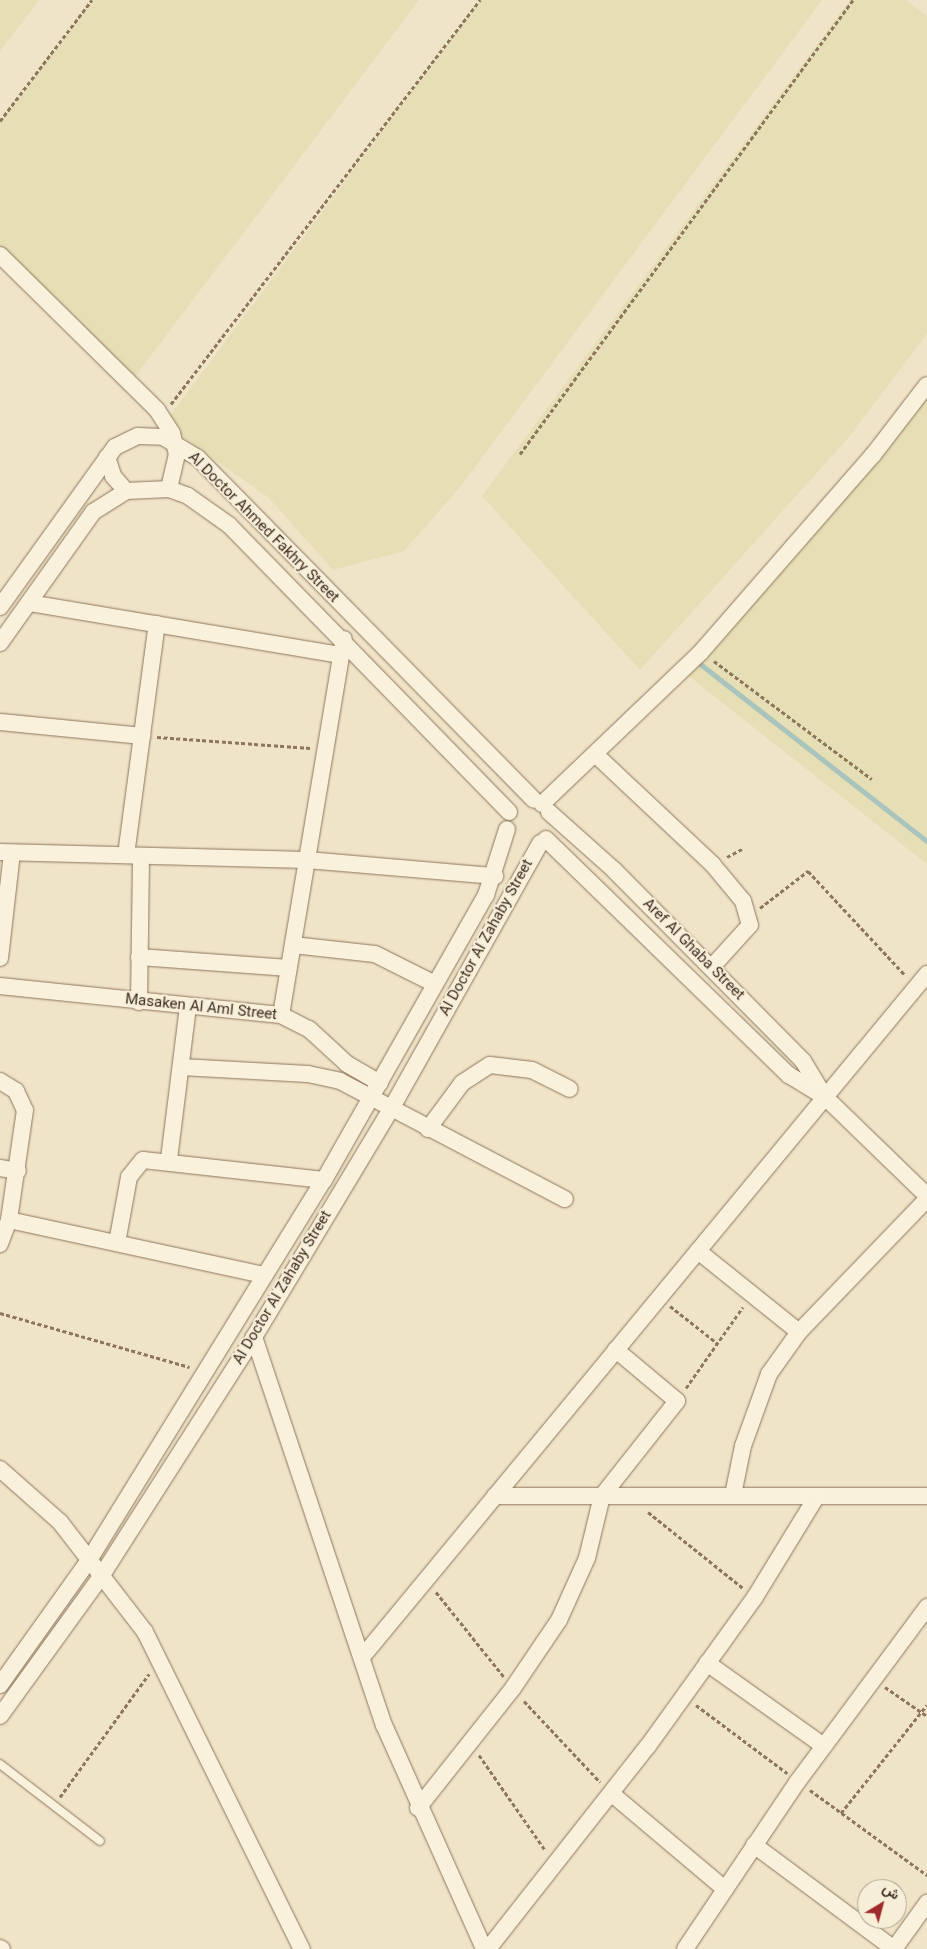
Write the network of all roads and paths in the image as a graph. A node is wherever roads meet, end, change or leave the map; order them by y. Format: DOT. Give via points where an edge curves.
graph roads {
  1 [pos="92,0"];
  2 [pos="480,0"];
  3 [pos="853,0"];
  4 [pos="0,121"];
  5 [pos="0,255"];
  6 [pos="927,385"];
  7 [pos="161,416"];
  8 [pos="175,442"];
  9 [pos="520,454"];
  10 [pos="107,457"];
  11 [pos="169,489"];
  12 [pos="126,491"];
  13 [pos="29,603"];
  14 [pos="0,607"];
  15 [pos="157,624"];
  16 [pos="0,643"];
  17 [pos="342,647"];
  18 [pos="701,652"];
  19 [pos="0,722"];
  20 [pos="142,736"];
  21 [pos="326,749"];
  22 [pos="595,754"];
  23 [pos="872,778"];
  24 [pos="542,805"];
  25 [pos="509,812"];
  26 [pos="507,829"];
  27 [pos="543,841"];
  28 [pos="6,852"];
  29 [pos="134,855"];
  30 [pos="307,860"];
  31 [pos="495,876"];
  32 [pos="749,916"];
  33 [pos="293,945"];
  34 [pos="139,957"];
  35 [pos="0,958"];
  36 [pos="289,968"];
  37 [pos="711,968"];
  38 [pos="927,974"];
  39 [pos="435,984"];
  40 [pos="0,986"];
  41 [pos="916,987"];
  42 [pos="139,1002"];
  43 [pos="188,1007"];
  44 [pos="281,1015"];
  45 [pos="181,1067"];
  46 [pos="0,1081"];
  47 [pos="380,1083"];
  48 [pos="570,1089"];
  49 [pos="825,1097"];
  50 [pos="371,1098"];
  51 [pos="391,1109"];
  52 [pos="428,1129"];
  53 [pos="170,1159"];
  54 [pos="0,1168"];
  55 [pos="18,1171"];
  56 [pos="324,1180"];
  57 [pos="927,1198"];
  58 [pos="565,1199"];
  59 [pos="9,1220"];
  60 [pos="1,1240"];
  61 [pos="117,1243"];
  62 [pos="698,1251"];
  63 [pos="264,1275"];
  64 [pos="752,1294"];
  65 [pos="659,1298"];
  66 [pos="0,1312"];
  67 [pos="799,1332"];
  68 [pos="254,1337"];
  69 [pos="717,1343"];
  70 [pos="616,1350"];
  71 [pos="204,1372"];
  72 [pos="677,1401"];
  73 [pos="0,1469"];
  74 [pos="733,1495"];
  75 [pos="496,1496"];
  76 [pos="602,1496"];
  77 [pos="927,1496"];
  78 [pos="630,1498"];
  79 [pos="815,1499"];
  80 [pos="89,1560"];
  81 [pos="102,1575"];
  82 [pos="755,1597"];
  83 [pos="927,1606"];
  84 [pos="363,1656"];
  85 [pos="160,1659"];
  86 [pos="707,1663"];
  87 [pos="873,1678"];
  88 [pos="0,1685"];
  89 [pos="927,1705"];
  90 [pos="920,1713"];
  91 [pos="0,1716"];
  92 [pos="927,1716"];
  93 [pos="470,1742"];
  94 [pos="824,1746"];
  95 [pos="0,1764"];
  96 [pos="612,1794"];
  97 [pos="54,1805"];
  98 [pos="418,1808"];
  99 [pos="841,1813"];
  100 [pos="100,1841"];
  101 [pos="754,1845"];
  102 [pos="556,1866"];
  103 [pos="724,1889"];
  104 [pos="927,1903"];
  105 [pos="302,1949"];
  106 [pos="484,1949"];
  107 [pos="488,1949"];
  108 [pos="685,1949"];
  109 [pos="894,1949"];
  1 -- 4 [label="path"];
  2 -- 7 [label="path"];
  3 -- 9 [label="path"];
  5 -- 7 [label="street"];
  6 -- 18 [label="street" via="873,455"];
  7 -- 8 [label="street"];
  8 -- 10 [label="street, Al Doctor Ahmed Fakhry Street" via="138,436 126,440"];
  8 -- 11 [label="street" via="177,466"];
  8 -- 24 [label="street, Al Doctor Ahmed Fakhry Street" via="198,458"];
  10 -- 12 [label="street" via="113,476"];
  10 -- 14 [label="street, Al Doctor Ahmed Fakhry Street"];
  11 -- 12 [label="street"];
  11 -- 17 [label="street, Al Doctor Ahmed Fakhry Street" via="229,525"];
  12 -- 13 [label="street" via="93,512"];
  13 -- 15 [label="street"];
  13 -- 16 [label="street"];
  15 -- 17 [label="street"];
  15 -- 20 [label="street"];
  17 -- 21 [label="street"];
  17 -- 25 [label="street, Al Doctor Ahmed Fakhry Street"];
  18 -- 22 [label="street"];
  18 -- 23 [label="path"];
  19 -- 20 [label="street"];
  20 -- 21 [label="path"];
  20 -- 29 [label="street"];
  21 -- 30 [label="street"];
  22 -- 24 [label="street"];
  22 -- 32 [label="street" via="713,865 733,887"];
  24 -- 25 [label="street" via="524,800"];
  24 -- 27 [label="street" via="552,821"];
  24 -- 37 [label="street, Aref Al Ghaba Street"];
  25 -- 26 [label="street"];
  26 -- 27 [label="street" via="517,842"];
  26 -- 31 [label="street, Al Doctor Al Zahaby Street"];
  27 -- 49 [label="street, Aref Al Ghaba Street" via="789,1075"];
  27 -- 51 [label="street, Al Doctor Al Zahaby Street"];
  28 -- 29 [label="street"];
  28 -- 35 [label="street"];
  29 -- 30 [label="street"];
  29 -- 34 [label="street"];
  30 -- 31 [label="street"];
  30 -- 33 [label="street"];
  31 -- 39 [label="street, Al Doctor Al Zahaby Street"];
  32 -- 37 [label="street" via="747,931"];
  32 -- 41 [label="path" via="808,871"];
  33 -- 36 [label="street"];
  33 -- 39 [label="street" via="375,954"];
  34 -- 36 [label="street"];
  34 -- 42 [label="street"];
  36 -- 44 [label="street"];
  37 -- 49 [label="street, Aref Al Ghaba Street" via="803,1061"];
  38 -- 41 [label="street"];
  39 -- 47 [label="street, Al Doctor Al Zahaby Street"];
  40 -- 42 [label="street, Masaken Al Aml Street"];
  41 -- 49 [label="street"];
  42 -- 43 [label="street, Masaken Al Aml Street"];
  43 -- 44 [label="street, Masaken Al Aml Street"];
  43 -- 45 [label="street"];
  44 -- 47 [label="street, Masaken Al Aml Street" via="309,1029 347,1064"];
  45 -- 50 [label="street" via="324,1076"];
  45 -- 53 [label="street"];
  46 -- 55 [label="street" via="16,1091 26,1110"];
  47 -- 50 [label="street, Al Doctor Al Zahaby Street"];
  48 -- 52 [label="street" via="524,1068 490,1065 462,1083"];
  49 -- 57 [label="street, Aref Al Ghaba Street"];
  49 -- 62 [label="street"];
  50 -- 51 [label="street"];
  50 -- 56 [label="street, Al Doctor Al Zahaby Street"];
  51 -- 52 [label="street"];
  51 -- 68 [label="street, Al Doctor Al Zahaby Street"];
  52 -- 58 [label="street"];
  53 -- 56 [label="street"];
  53 -- 61 [label="street" via="143,1160 134,1167"];
  54 -- 55 [label="street"];
  55 -- 59 [label="street"];
  56 -- 63 [label="street, Al Doctor Al Zahaby Street"];
  57 -- 67 [label="street"];
  59 -- 60 [label="street"];
  59 -- 61 [label="street"];
  61 -- 63 [label="street"];
  62 -- 64 [label="street"];
  62 -- 65 [label="street"];
  63 -- 71 [label="street, Al Doctor Al Zahaby Street"];
  64 -- 67 [label="street"];
  64 -- 69 [label="path"];
  65 -- 69 [label="path"];
  65 -- 70 [label="street"];
  66 -- 71 [label="path"];
  67 -- 74 [label="street" via="763,1388"];
  68 -- 81 [label="street, Al Doctor Al Zahaby Street"];
  68 -- 84 [label="street"];
  69 -- 72 [label="path"];
  70 -- 72 [label="street"];
  70 -- 75 [label="street"];
  71 -- 80 [label="street, Al Doctor Al Zahaby Street"];
  72 -- 76 [label="street"];
  73 -- 80 [label="street" via="60,1522"];
  74 -- 78 [label="street"];
  74 -- 79 [label="street"];
  75 -- 76 [label="street"];
  75 -- 84 [label="street"];
  76 -- 78 [label="street"];
  76 -- 93 [label="street" via="587,1558 570,1602"];
  77 -- 79 [label="street"];
  78 -- 82 [label="path"];
  79 -- 82 [label="street"];
  80 -- 81 [label="street"];
  80 -- 88 [label="street, Al Doctor Al Zahaby Street"];
  81 -- 85 [label="street"];
  81 -- 91 [label="street, Al Doctor Al Zahaby Street"];
  82 -- 86 [label="street"];
  83 -- 87 [label="street"];
  84 -- 98 [label="street"];
  85 -- 97 [label="path"];
  85 -- 105 [label="street"];
  86 -- 94 [label="street"];
  86 -- 96 [label="street"];
  87 -- 90 [label="path"];
  87 -- 94 [label="street"];
  89 -- 90 [label="path"];
  90 -- 92 [label="path"];
  90 -- 99 [label="path"];
  93 -- 98 [label="street"];
  93 -- 102 [label="path"];
  94 -- 101 [label="street"];
  95 -- 97 [label="lane"];
  96 -- 102 [label="street"];
  96 -- 103 [label="street"];
  97 -- 100 [label="lane"];
  98 -- 106 [label="street"];
  101 -- 103 [label="street"];
  101 -- 109 [label="street"];
  102 -- 107 [label="street"];
  103 -- 108 [label="street"];
  104 -- 109 [label="street"];
}
